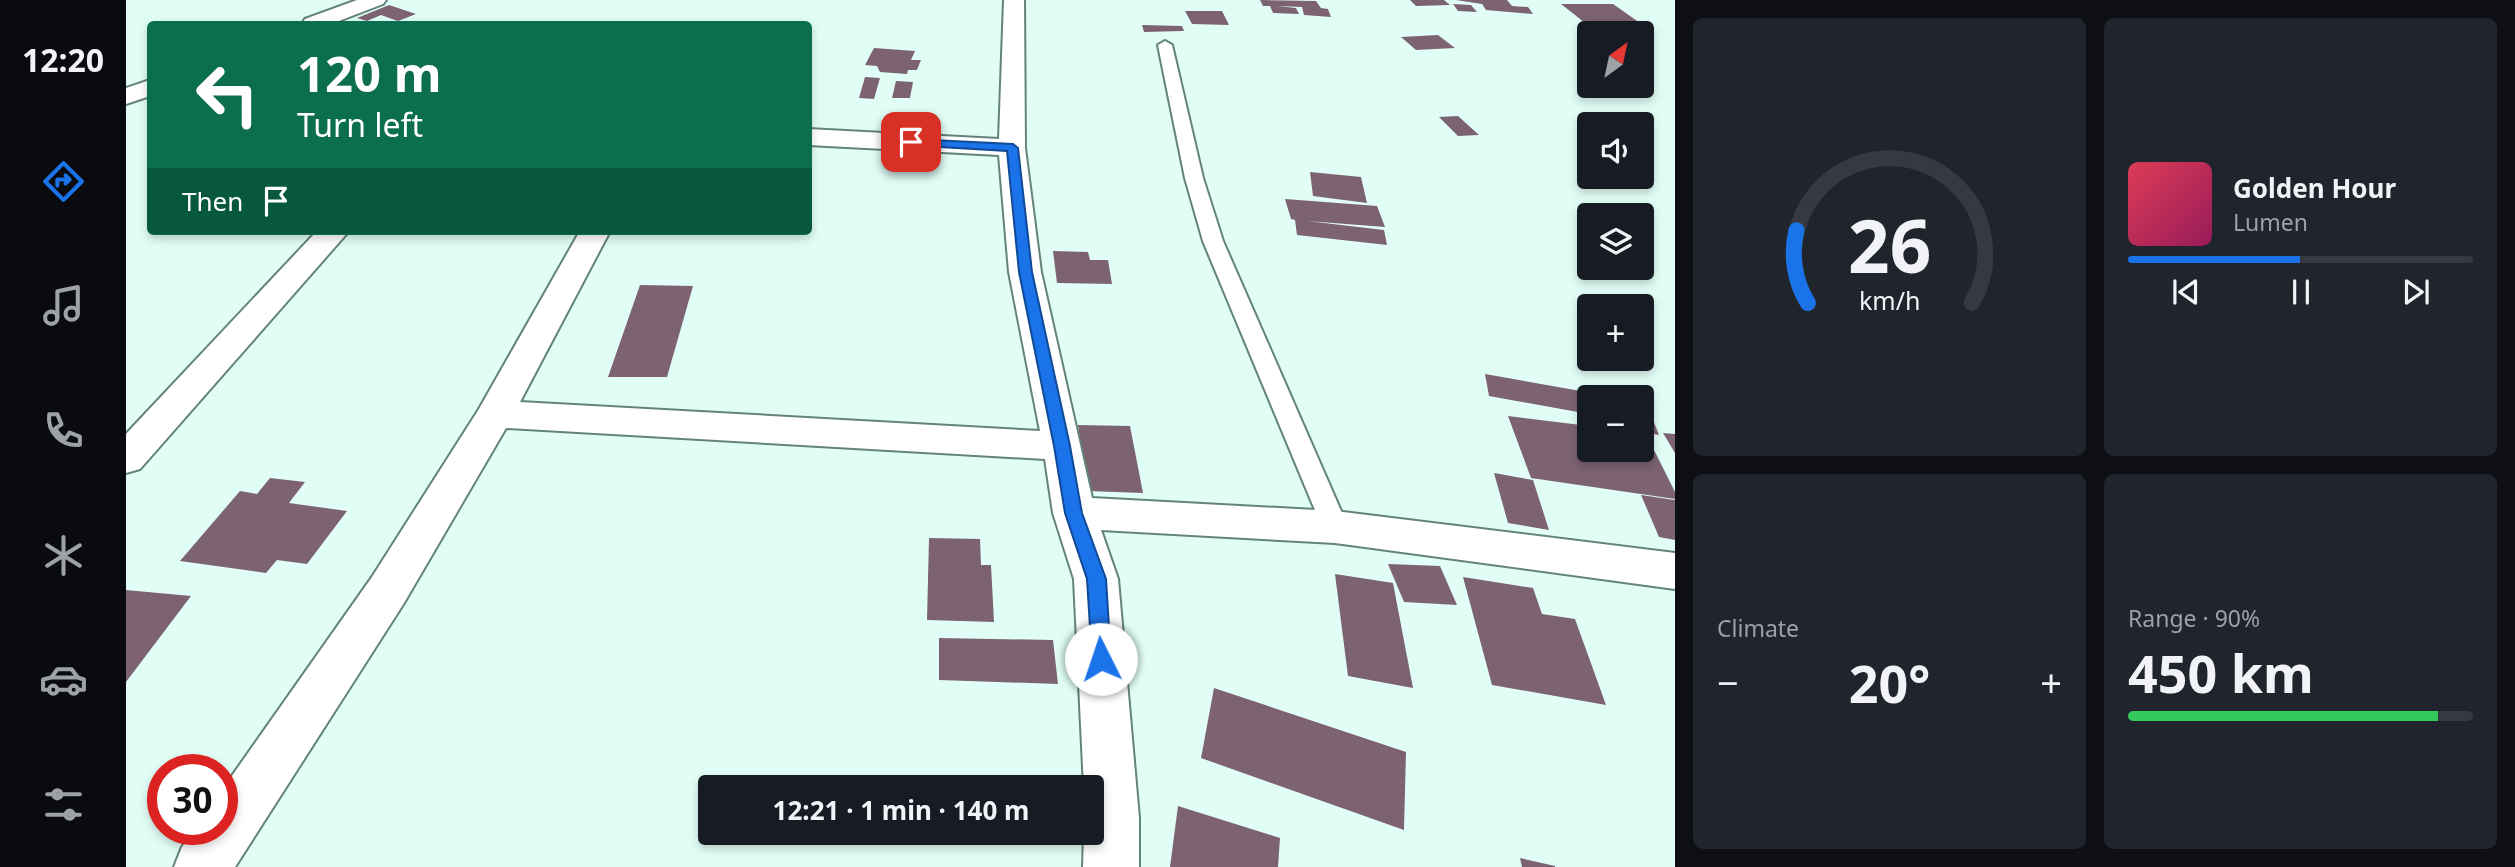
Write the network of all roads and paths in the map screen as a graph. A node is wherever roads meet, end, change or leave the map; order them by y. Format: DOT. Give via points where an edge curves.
graph roads {
  1 [pos="376,0"];
  2 [pos="1014,0"];
  3 [pos="321,21"];
  4 [pos="1165,45"];
  5 [pos="147,88"];
  6 [pos="126,97"];
  7 [pos="812,137"];
  8 [pos="1013,148"];
  9 [pos="330,235"];
  10 [pos="593,235"];
  11 [pos="495,414"];
  12 [pos="1062,446"];
  13 [pos="126,459"];
  14 [pos="1073,513"];
  15 [pos="1335,527"];
  16 [pos="1672,578"];
  17 [pos="202,867"];
  18 [pos="1111,867"];
  1 -- 3 [label="street"];
  2 -- 8 [label="street"];
  4 -- 15 [label="lane" via="1213,241"];
  5 -- 6 [label="street"];
  7 -- 8 [label="street"];
  8 -- 12 [label="street" via="1025,272"];
  9 -- 13 [label="street"];
  10 -- 11 [label="street"];
  11 -- 12 [label="street"];
  11 -- 17 [label="street" via="388,590"];
  12 -- 14 [label="street"];
  14 -- 15 [label="street"];
  14 -- 18 [label="street" via="1096,579 1112,818"];
  15 -- 16 [label="street"];
}
